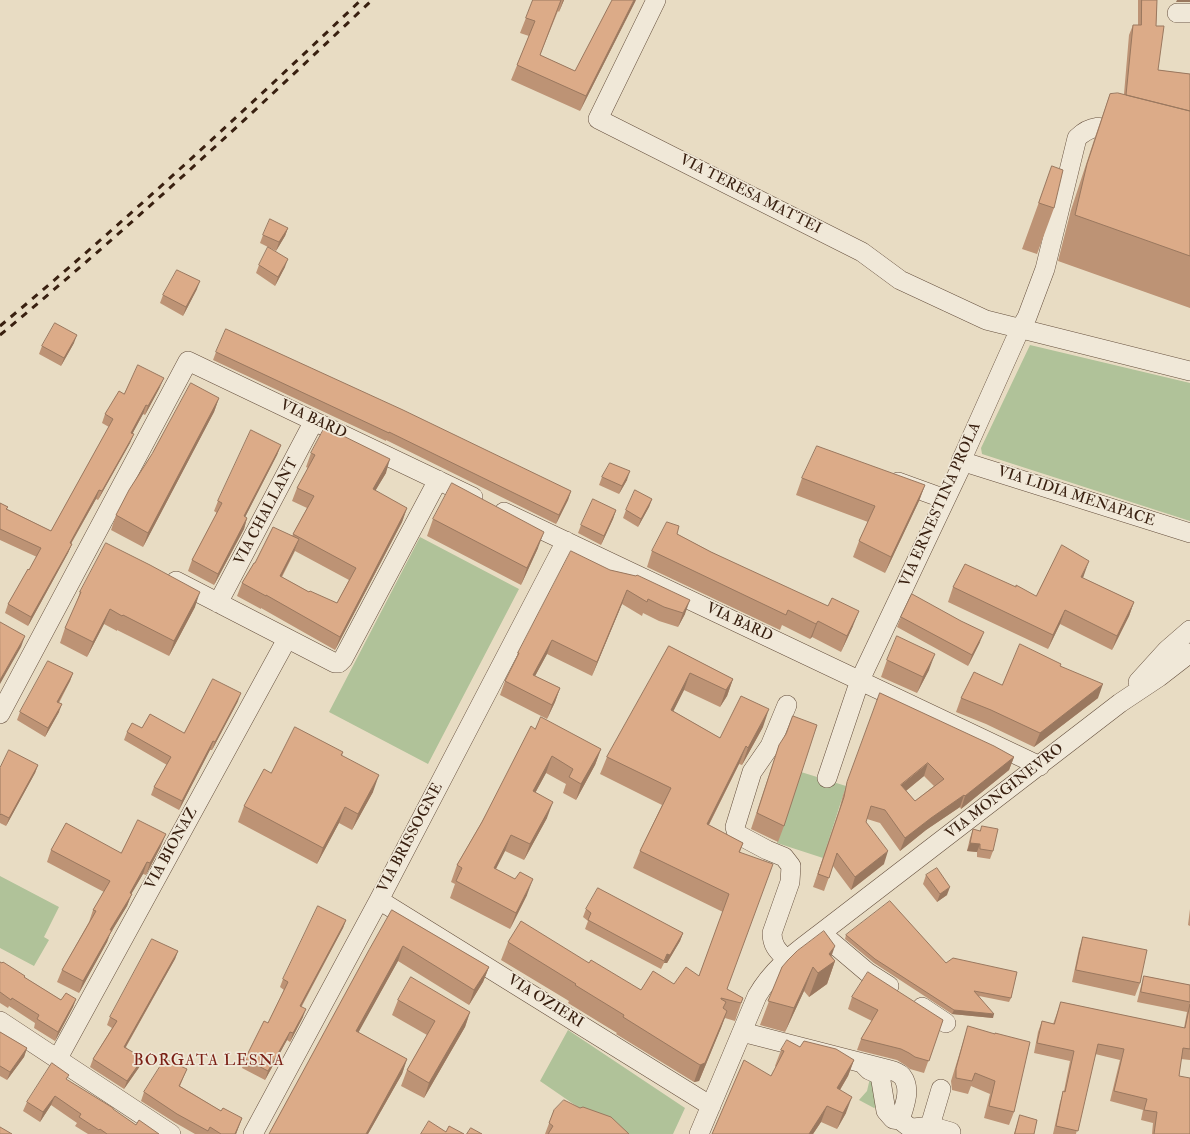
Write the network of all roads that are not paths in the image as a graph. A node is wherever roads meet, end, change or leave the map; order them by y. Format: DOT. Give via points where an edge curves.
graph roads {
  1 [pos="656,0"];
  2 [pos="1139,135"];
  3 [pos="1020,329"];
  4 [pos="1190,371"];
  5 [pos="314,421"];
  6 [pos="961,461"];
  7 [pos="884,477"];
  8 [pos="438,480"];
  9 [pos="945,499"];
  10 [pos="1190,533"];
  11 [pos="566,541"];
  12 [pos="163,573"];
  13 [pos="218,603"];
  14 [pos="1190,630"];
  15 [pos="287,639"];
  16 [pos="1190,652"];
  17 [pos="860,680"];
  18 [pos="1120,703"];
  19 [pos="787,705"];
  20 [pos="0,714"];
  21 [pos="1040,766"];
  22 [pos="827,778"];
  23 [pos="379,900"];
  24 [pos="821,933"];
  25 [pos="787,960"];
  26 [pos="0,1021"];
  27 [pos="946,1023"];
  28 [pos="742,1032"];
  29 [pos="58,1058"];
  30 [pos="862,1062"];
  31 [pos="941,1089"];
  32 [pos="711,1106"];
  33 [pos="900,1120"];
  34 [pos="930,1126"];
  35 [pos="952,1132"];
  36 [pos="171,1134"];
  37 [pos="253,1134"];
  38 [pos="699,1134"];
  1 -- 3 [label="street, VIA TERESA MATTEI" via="598,119 862,252 900,280 986,320"];
  2 -- 3 [label="street" via="1102,127 1085,130 1077,138 1048,258 1027,317"];
  3 -- 4 [label="street, VIA TERESA MATTEI"];
  3 -- 6 [label="street, VIA ERNESTINA PROLA"];
  5 -- 8 [label="street, VIA BARD"];
  5 -- 13 [label="street, VIA CHALLANT"];
  5 -- 20 [label="street, VIA BARD" via="188,361 100,541 31,640"];
  6 -- 9 [label="street, VIA ERNESTINA PROLA" via="960,469"];
  6 -- 10 [label="street, VIA LIDIA MENAPACE"];
  7 -- 9 [label="street"];
  8 -- 11 [label="street, VIA BARD"];
  8 -- 15 [label="street" via="340,663 335,663"];
  9 -- 17 [label="street, VIA ERNESTINA PROLA"];
  11 -- 17 [label="street, VIA BARD"];
  11 -- 23 [label="street, VIA BRISSOGNE"];
  12 -- 13 [label="street"];
  13 -- 15 [label="street"];
  14 -- 18 [label="street" via="1167,650"];
  15 -- 29 [label="street, VIA BIONAZ"];
  16 -- 18 [label="street, VIA MONGINEVRO"];
  17 -- 21 [label="street, VIA BARD"];
  17 -- 22 [label="street, VIA ERNESTINA PROLA"];
  18 -- 21 [label="street, VIA MONGINEVRO"];
  19 -- 25 [label="street" via="770,746 752,772 735,827 737,834 784,857 791,866 790,882 772,933 774,947"];
  21 -- 24 [label="street, VIA MONGINEVRO"];
  23 -- 32 [label="street, VIA OZIERI"];
  23 -- 37 [label="street, VIA BRISSOGNE"];
  24 -- 25 [label="street, VIA MONGINEVRO"];
  24 -- 27 [label="street" via="867,972"];
  25 -- 28 [label="street, VIA MONGINEVRO" via="765,983"];
  26 -- 29 [label="street"];
  28 -- 30 [label="street"];
  28 -- 32 [label="street, VIA MONGINEVRO"];
  29 -- 36 [label="street"];
  30 -- 33 [label="street" via="869,1070 880,1075 886,1111 893,1119"];
  30 -- 33 [label="street" via="901,1076 907,1088 906,1103"];
  31 -- 34 [label="street"];
  32 -- 38 [label="street, VIA MONGINEVRO"];
  33 -- 34 [label="street" via="909,1127"];
  34 -- 35 [label="street"];
}
